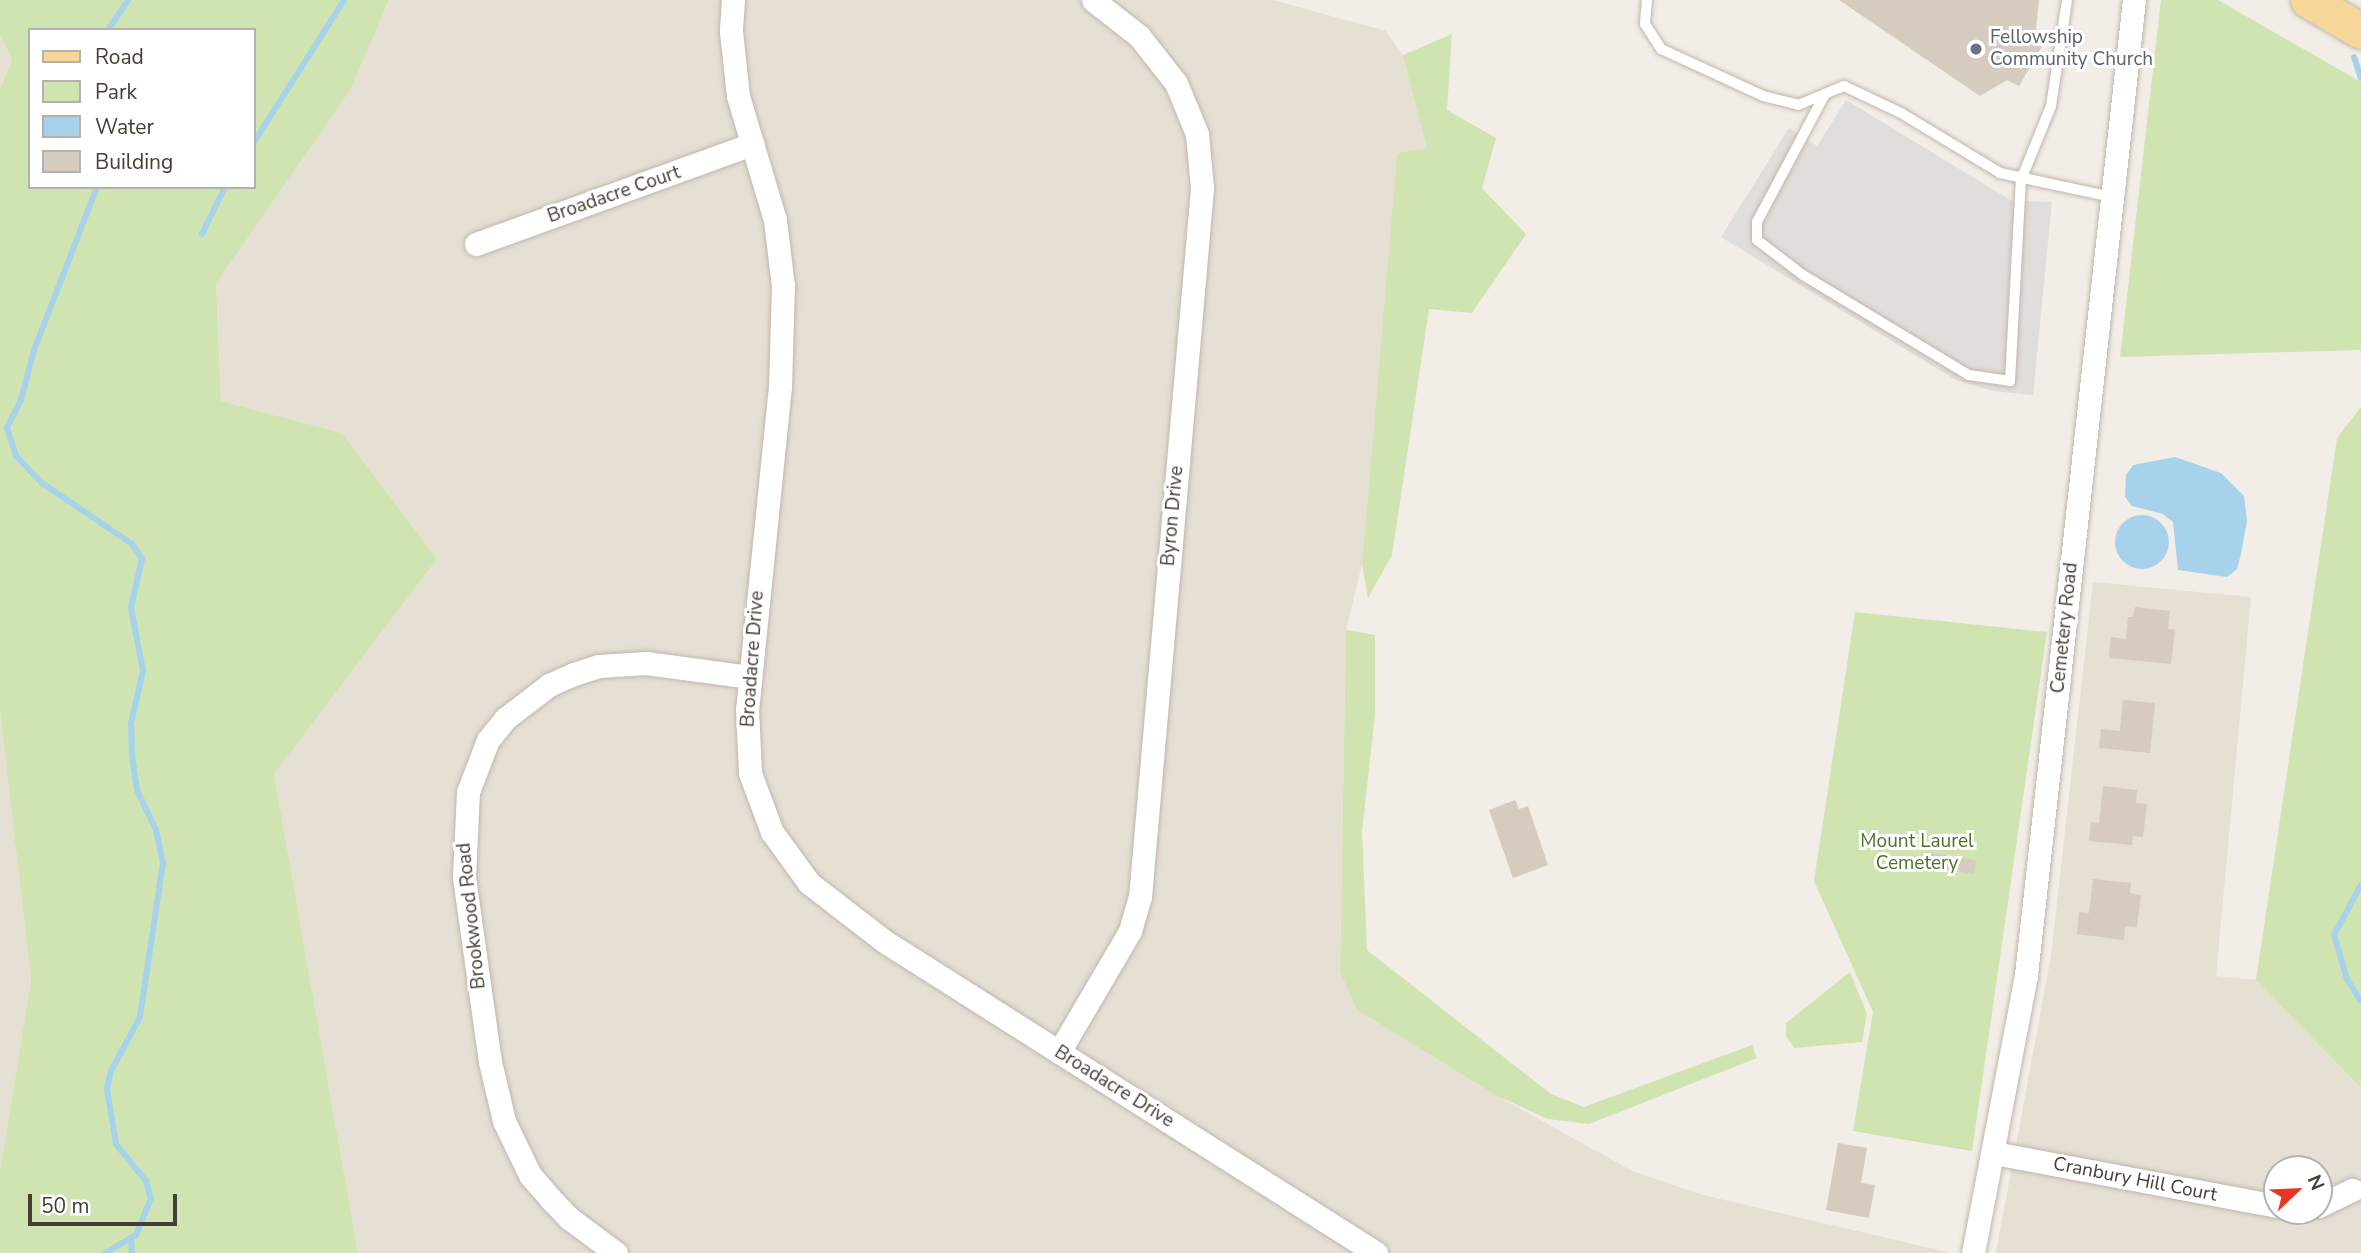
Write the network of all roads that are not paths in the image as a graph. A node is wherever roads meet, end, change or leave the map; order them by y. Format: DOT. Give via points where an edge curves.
graph roads {
  1 [pos="733,0"];
  2 [pos="1093,0"];
  3 [pos="1647,0"];
  4 [pos="2067,0"];
  5 [pos="2134,0"];
  6 [pos="2308,0"];
  7 [pos="2361,31"];
  8 [pos="1825,94"];
  9 [pos="752,144"];
  10 [pos="2021,180"];
  11 [pos="2112,197"];
  12 [pos="476,244"];
  13 [pos="750,677"];
  14 [pos="1059,1052"];
  15 [pos="1994,1153"];
  16 [pos="2352,1190"];
  17 [pos="2333,1199"];
  18 [pos="2263,1203"];
  19 [pos="616,1253"];
  20 [pos="1376,1253"];
  21 [pos="1973,1253"];
  1 -- 9 [label="street, Broadacre Drive" via="733,64"];
  2 -- 14 [label="street, Byron Drive" via="1139,37 1176,83 1198,134 1202,188 1140,897 1125,941"];
  3 -- 8 [label="lane" via="1645,24 1661,49 1798,106"];
  4 -- 10 [label="lane" via="2051,106"];
  5 -- 11 [label="street, Cemetery Road"];
  6 -- 7 [label="main road"];
  8 -- 10 [label="lane" via="1844,86 1901,113 2000,173"];
  8 -- 10 [label="lane" via="1758,222 1757,240 1803,275 1969,375 2010,380"];
  9 -- 12 [label="street, Broadacre Court"];
  9 -- 13 [label="street, Broadacre Drive" via="775,220 783,286 780,386"];
  10 -- 11 [label="lane"];
  11 -- 15 [label="street, Cemetery Road" via="2026,975"];
  13 -- 14 [label="street, Broadacre Drive" via="750,773 758,804 788,859 859,923"];
  13 -- 19 [label="street, Brookwood Road" via="646,663 600,666 574,674 526,700 506,718 488,740 468,792 464,877 490,1062 504,1121 530,1175 570,1220"];
  14 -- 20 [label="street, Broadacre Drive"];
  15 -- 18 [label="street, Cranbury Hill Court"];
  15 -- 21 [label="street, Cemetery Road"];
  16 -- 17 [label="street"];
}
